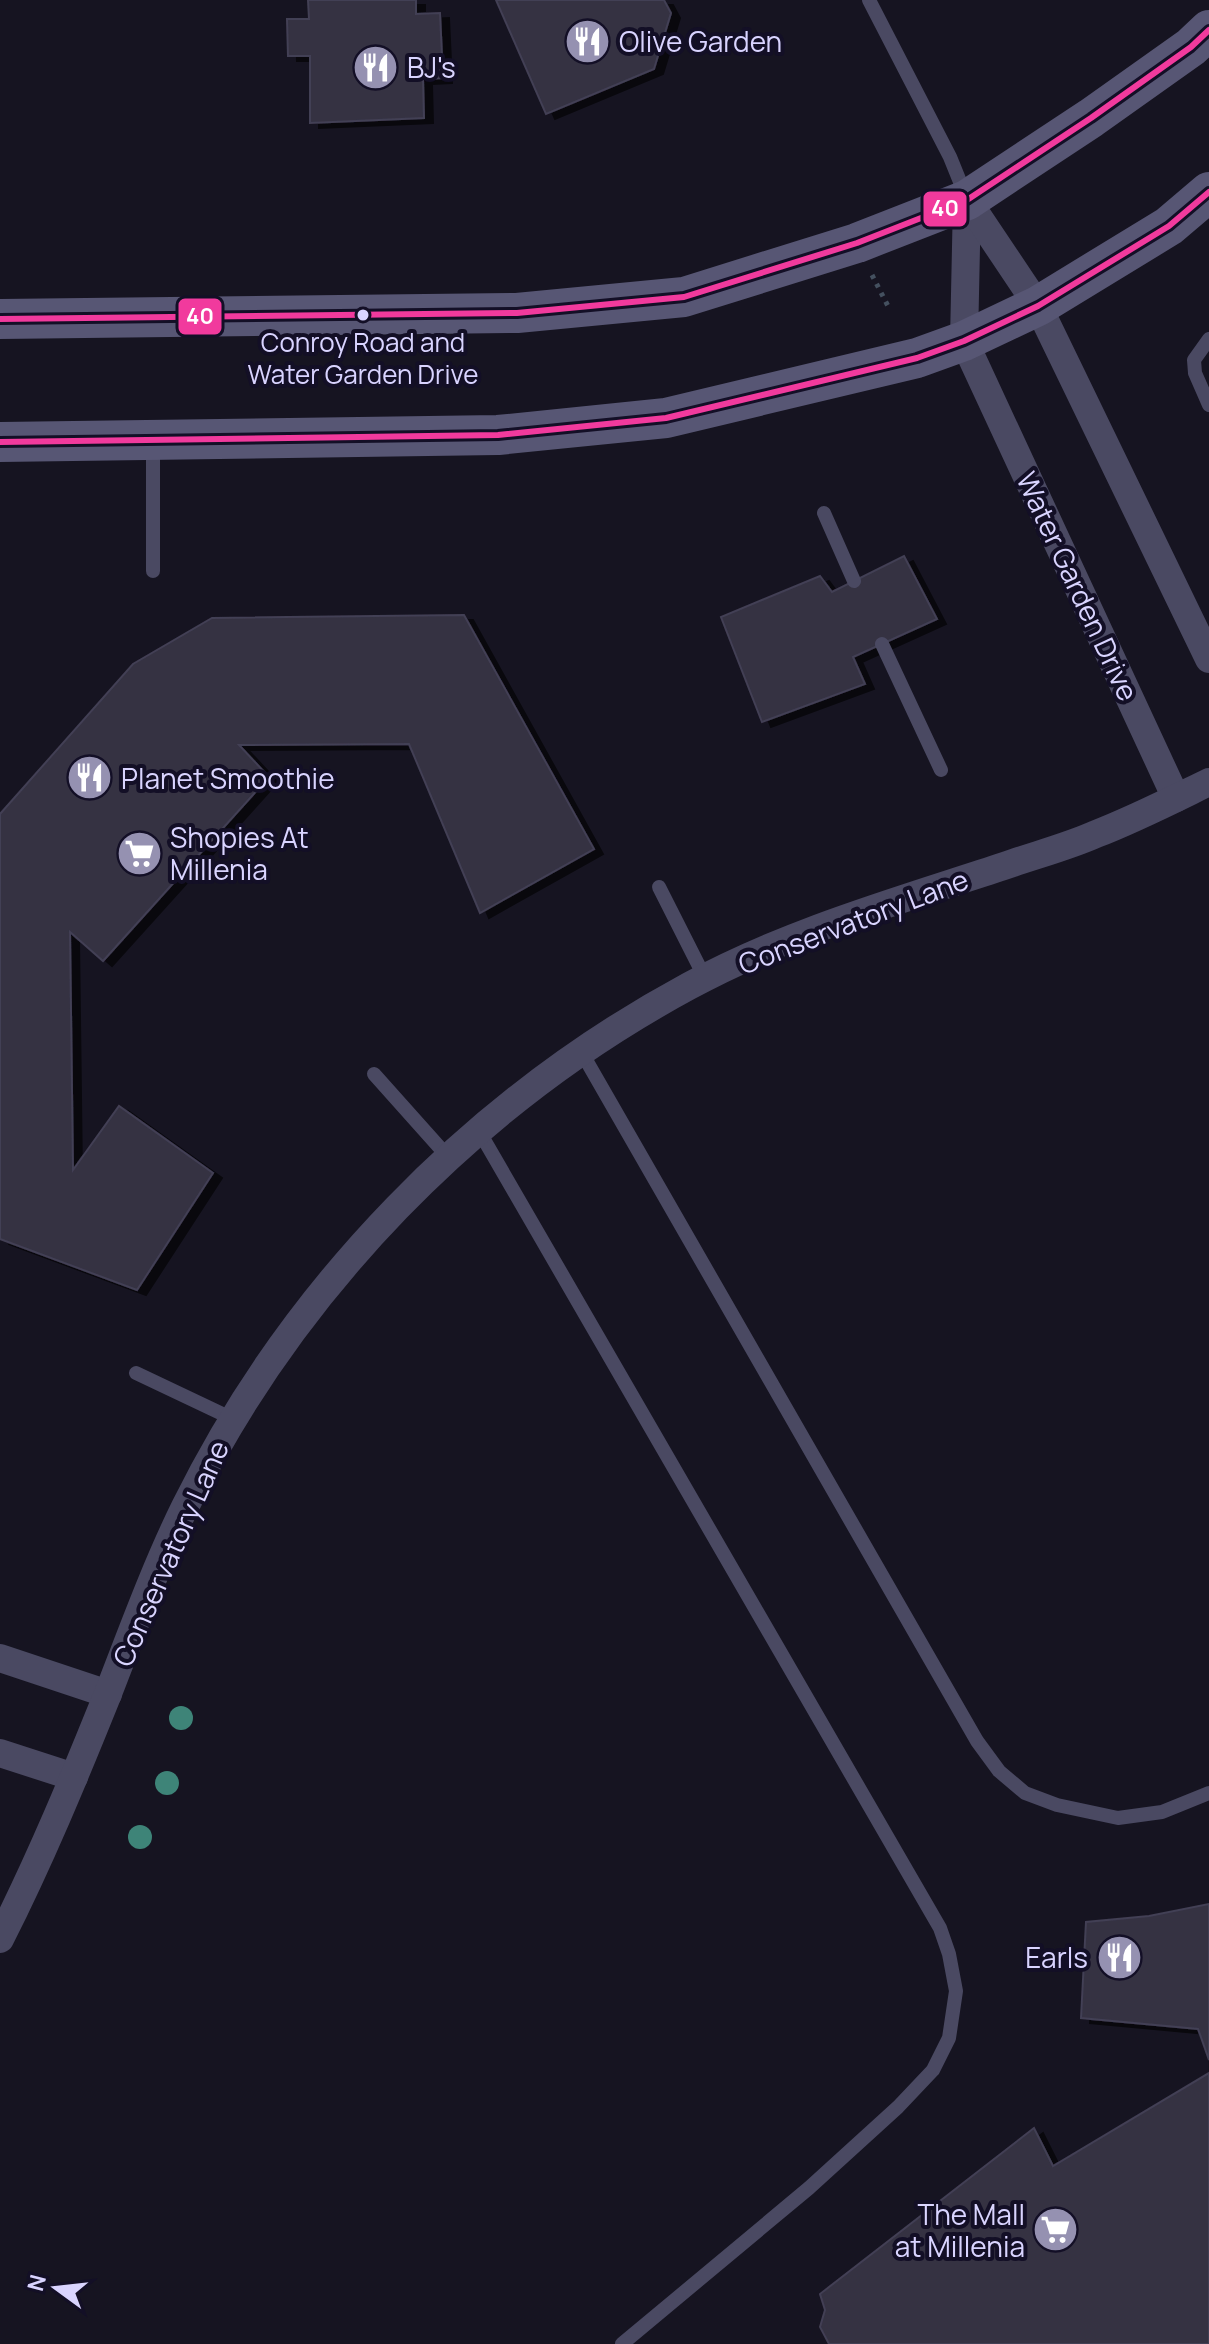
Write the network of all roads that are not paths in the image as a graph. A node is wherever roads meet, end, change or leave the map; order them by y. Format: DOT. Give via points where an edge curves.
graph roads {
  1 [pos="869,0"];
  2 [pos="1209,30"];
  3 [pos="1209,192"];
  4 [pos="967,200"];
  5 [pos="1038,306"];
  6 [pos="0,319"];
  7 [pos="1209,339"];
  8 [pos="964,341"];
  9 [pos="1209,405"];
  10 [pos="153,438"];
  11 [pos="0,442"];
  12 [pos="824,513"];
  13 [pos="153,571"];
  14 [pos="854,581"];
  15 [pos="882,644"];
  16 [pos="1209,659"];
  17 [pos="941,770"];
  18 [pos="1209,782"];
  19 [pos="1176,798"];
  20 [pos="659,887"];
  21 [pos="705,978"];
  22 [pos="582,1053"];
  23 [pos="374,1074"];
  24 [pos="479,1131"];
  25 [pos="449,1158"];
  26 [pos="136,1373"];
  27 [pos="233,1419"];
  28 [pos="0,1658"];
  29 [pos="108,1694"];
  30 [pos="0,1753"];
  31 [pos="74,1777"];
  32 [pos="1209,1793"];
  33 [pos="0,1939"];
  34 [pos="622,2344"];
  1 -- 4 [label="lane"];
  2 -- 4 [label="main road" via="1091,118"];
  3 -- 5 [label="main road" via="1169,226"];
  4 -- 5 [label="street"];
  4 -- 6 [label="main road" via="857,243 684,297 517,313"];
  4 -- 8 [label="street"];
  5 -- 8 [label="main road"];
  5 -- 16 [label="street"];
  7 -- 9 [label="lane" via="1194,360"];
  8 -- 10 [label="main road" via="917,358 666,418 498,435"];
  8 -- 19 [label="street, Water Garden Drive"];
  10 -- 11 [label="main road"];
  10 -- 13 [label="lane"];
  12 -- 14 [label="lane"];
  15 -- 17 [label="lane"];
  18 -- 19 [label="street"];
  19 -- 21 [label="street, Conservatory Lane" via="1095,835 808,932"];
  20 -- 21 [label="lane"];
  21 -- 22 [label="street, Conservatory Lane"];
  22 -- 24 [label="street, Conservatory Lane"];
  22 -- 32 [label="lane" via="999,1771 1025,1793 1118,1818 1162,1812"];
  23 -- 25 [label="lane"];
  24 -- 25 [label="street, Conservatory Lane"];
  24 -- 34 [label="lane" via="940,1928 956,1991 949,2038 933,2070 898,2107"];
  25 -- 27 [label="street, Conservatory Lane" via="396,1207 336,1276"];
  26 -- 27 [label="lane"];
  27 -- 29 [label="street, Conservatory Lane" via="184,1509"];
  28 -- 29 [label="street, Conservatory Lane"];
  29 -- 31 [label="street, Conservatory Lane"];
  30 -- 31 [label="street"];
  31 -- 33 [label="street, Conservatory Lane"];
}
